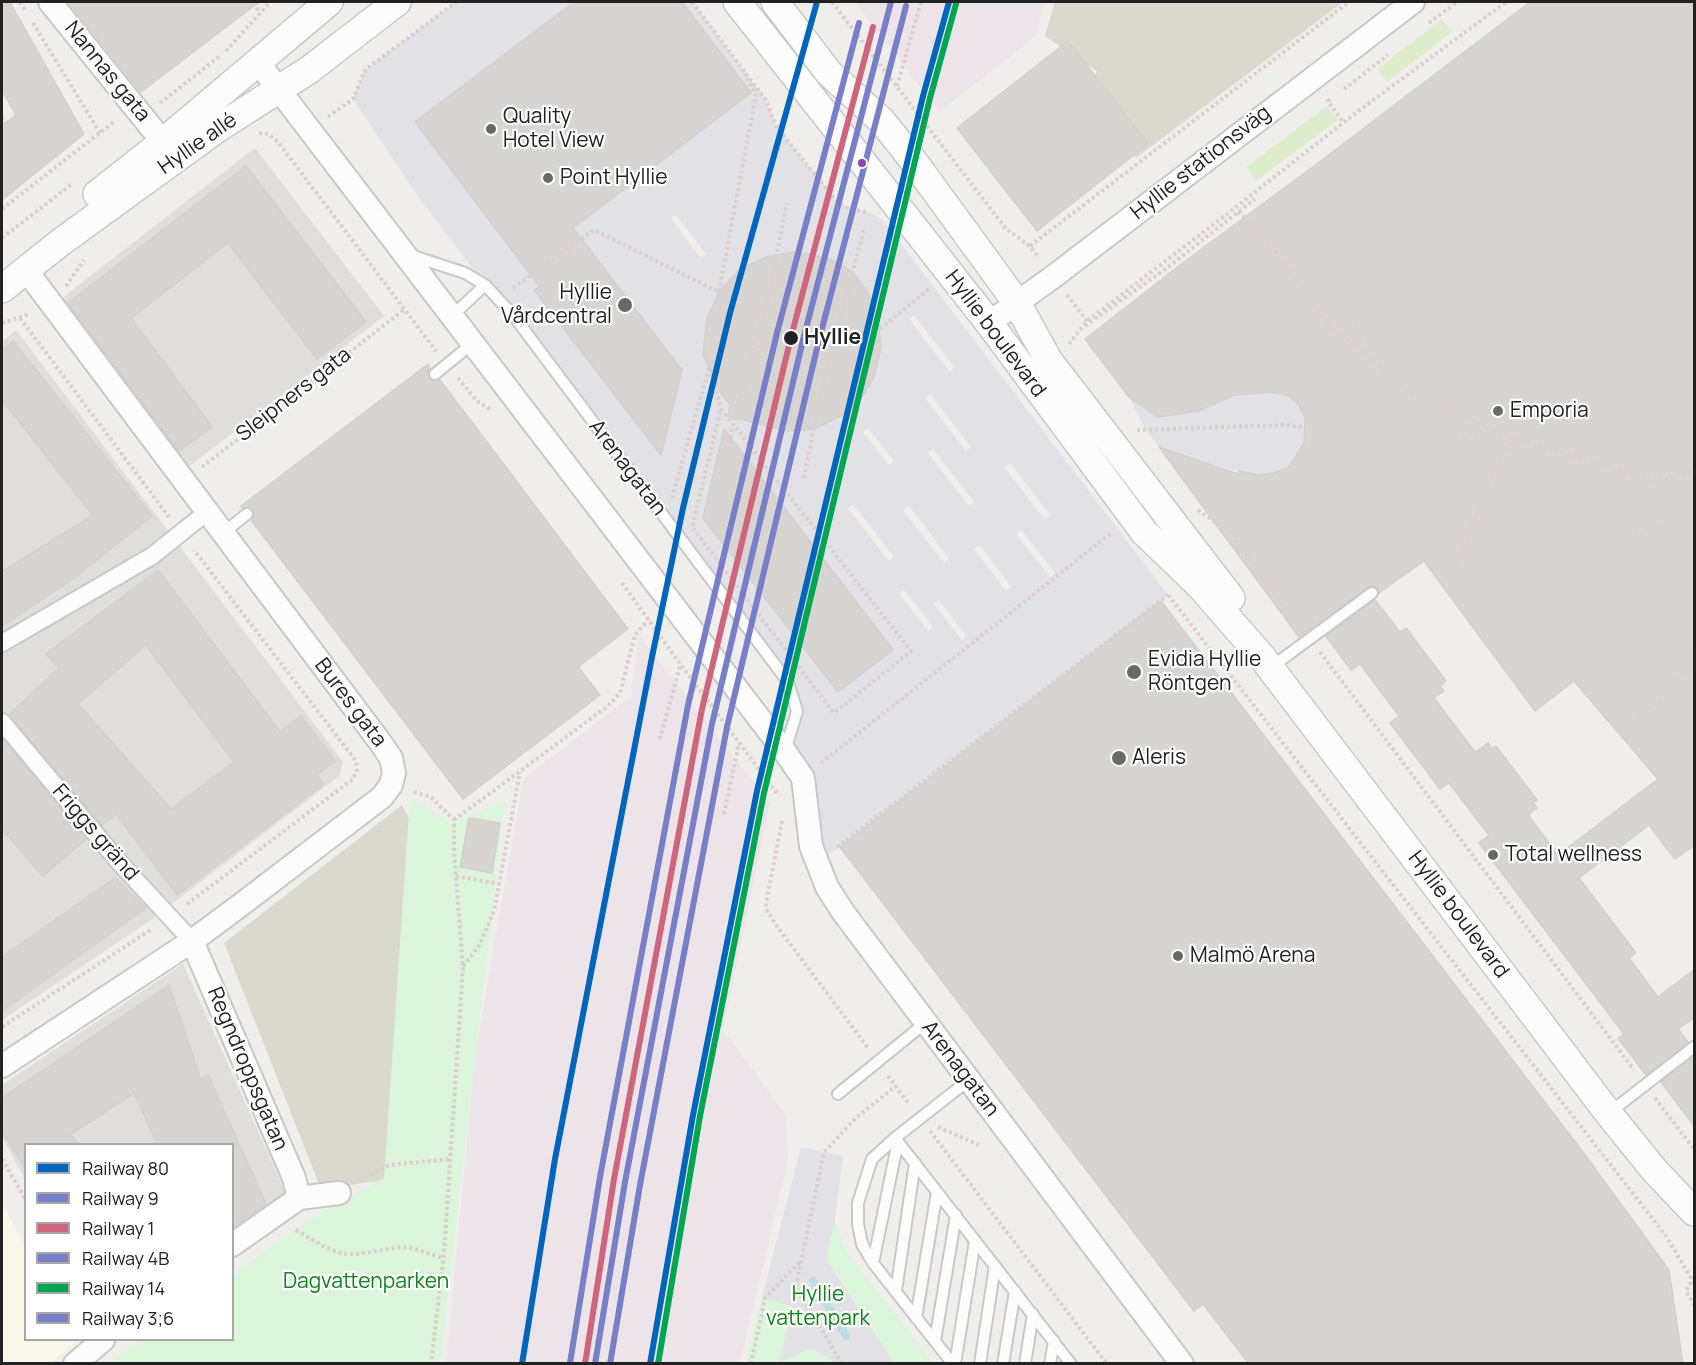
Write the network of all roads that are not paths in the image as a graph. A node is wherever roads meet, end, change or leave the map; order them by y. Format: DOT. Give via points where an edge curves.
graph roads {
  1 [pos="50,2"];
  2 [pos="329,2"];
  3 [pos="397,2"];
  4 [pos="737,2"];
  5 [pos="776,2"];
  6 [pos="1413,2"];
  7 [pos="257,61"];
  8 [pos="279,89"];
  9 [pos="163,142"];
  10 [pos="403,252"];
  11 [pos="14,270"];
  12 [pos="485,285"];
  13 [pos="2,289"];
  14 [pos="1017,303"];
  15 [pos="452,316"];
  16 [pos="989,323"];
  17 [pos="473,343"];
  18 [pos="435,374"];
  19 [pos="207,512"];
  20 [pos="247,514"];
  21 [pos="223,533"];
  22 [pos="1372,592"];
  23 [pos="2,643"];
  24 [pos="1266,663"];
  25 [pos="2,722"];
  26 [pos="785,752"];
  27 [pos="192,941"];
  28 [pos="925,1023"];
  29 [pos="1695,1047"];
  30 [pos="2,1066"];
  31 [pos="969,1080"];
  32 [pos="838,1094"];
  33 [pos="1609,1114"];
  34 [pos="897,1140"];
  35 [pos="915,1163"];
  36 [pos="1655,1171"];
  37 [pos="937,1192"];
  38 [pos="339,1193"];
  39 [pos="299,1198"];
  40 [pos="1695,1212"];
  41 [pos="956,1215"];
  42 [pos="1695,1232"];
  43 [pos="975,1241"];
  44 [pos="234,1244"];
  45 [pos="873,1263"];
  46 [pos="995,1266"];
  47 [pos="1015,1291"];
  48 [pos="896,1292"];
  49 [pos="1033,1314"];
  50 [pos="916,1317"];
  51 [pos="102,1341"];
  52 [pos="935,1341"];
  53 [pos="1054,1341"];
  54 [pos="75,1364"];
  55 [pos="954,1364"];
  56 [pos="980,1364"];
  57 [pos="1003,1364"];
  58 [pos="1025,1364"];
  59 [pos="1050,1364"];
  60 [pos="1071,1364"];
  61 [pos="1182,1364"];
  1 -- 9 [label="street, Nannas gata"];
  2 -- 7 [label="street, Hyllie allé"];
  3 -- 8 [label="street, Hyllie allé"];
  4 -- 16 [label="street, Hyllie boulevard"];
  5 -- 14 [label="street, Hyllie boulevard" via="829,73 882,121"];
  6 -- 14 [label="street, Hyllie stationsväg"];
  7 -- 8 [label="street, Arenagatan"];
  7 -- 9 [label="street, Hyllie allé"];
  8 -- 10 [label="street, Arenagatan"];
  8 -- 11 [label="street, Hyllie allé" via="209,134 61,242"];
  9 -- 11 [label="street, Hyllie allé"];
  10 -- 12 [label="lane, Arenagatan" via="465,273"];
  10 -- 15 [label="street, Arenagatan"];
  11 -- 13 [label="street, Hyllie allé"];
  11 -- 19 [label="street, Bures gata" via="49,301"];
  12 -- 15 [label="lane"];
  12 -- 26 [label="lane, Arenagatan" via="513,315 788,682 796,711"];
  14 -- 16 [label="street, Hyllie stationsväg"];
  14 -- 24 [label="street, Hyllie boulevard" via="1049,361 1229,595"];
  15 -- 17 [label="street, Arenagatan"];
  16 -- 24 [label="street, Hyllie boulevard" via="1144,532 1200,586"];
  17 -- 18 [label="lane"];
  17 -- 26 [label="street, Arenagatan"];
  19 -- 21 [label="street, Bures gata"];
  19 -- 23 [label="street" via="152,556"];
  20 -- 21 [label="lane"];
  21 -- 27 [label="street, Bures gata" via="391,758 394,773 382,797"];
  22 -- 24 [label="lane" via="1310,639"];
  24 -- 33 [label="street, Hyllie boulevard"];
  25 -- 27 [label="street, Friggs gränd" via="119,862"];
  26 -- 28 [label="street, Arenagatan" via="803,778 811,846 827,887"];
  27 -- 30 [label="street"];
  27 -- 39 [label="street, Regndroppsgatan" via="294,1178"];
  28 -- 31 [label="street, Arenagatan"];
  28 -- 32 [label="lane"];
  29 -- 33 [label="lane"];
  31 -- 34 [label="lane"];
  31 -- 61 [label="street, Arenagatan"];
  33 -- 36 [label="street, Hyllie boulevard"];
  34 -- 35 [label="lane"];
  34 -- 45 [label="lane"];
  34 -- 45 [label="lane" via="872,1159 858,1203 862,1244"];
  35 -- 37 [label="lane"];
  35 -- 48 [label="lane"];
  36 -- 40 [label="street, Hyllie boulevard"];
  36 -- 42 [label="street, Hyllie boulevard"];
  37 -- 41 [label="lane"];
  37 -- 50 [label="lane"];
  38 -- 39 [label="street"];
  39 -- 44 [label="street"];
  41 -- 43 [label="lane"];
  41 -- 52 [label="lane"];
  43 -- 46 [label="lane"];
  43 -- 55 [label="lane"];
  45 -- 48 [label="lane"];
  46 -- 47 [label="lane"];
  46 -- 56 [label="lane"];
  47 -- 49 [label="lane"];
  47 -- 57 [label="lane"];
  48 -- 50 [label="lane"];
  49 -- 53 [label="lane"];
  49 -- 58 [label="lane"];
  50 -- 52 [label="lane"];
  51 -- 54 [label="street"];
  52 -- 55 [label="lane"];
  53 -- 59 [label="lane"];
  53 -- 60 [label="lane"];
}
